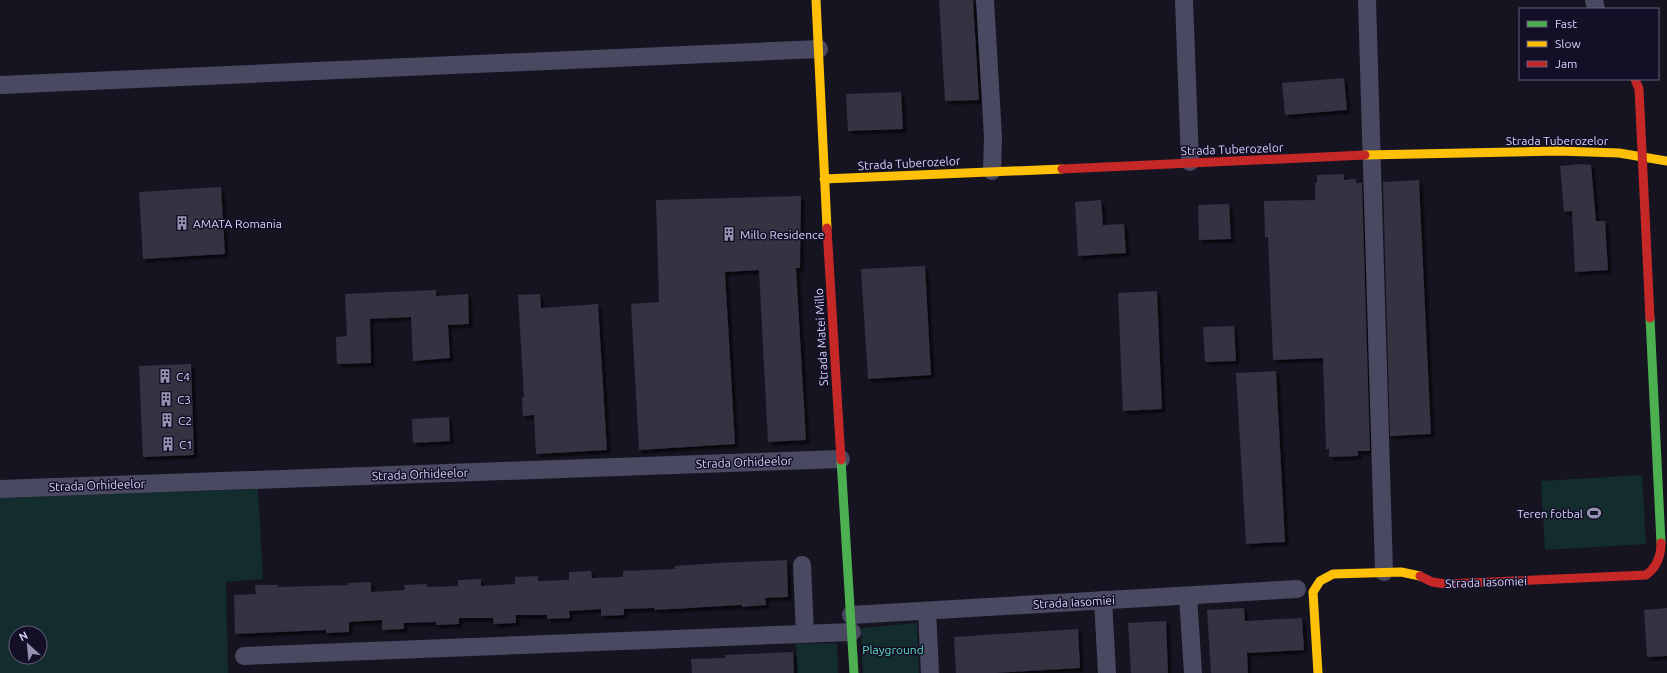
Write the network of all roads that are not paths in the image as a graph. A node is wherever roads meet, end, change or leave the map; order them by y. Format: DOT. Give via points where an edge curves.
graph roads {
  1 [pos="816,0"];
  2 [pos="985,0"];
  3 [pos="1184,0"];
  4 [pos="1367,0"];
  5 [pos="819,49"];
  6 [pos="1635,80"];
  7 [pos="0,85"];
  8 [pos="1371,155"];
  9 [pos="1642,158"];
  10 [pos="1667,161"];
  11 [pos="1190,162"];
  12 [pos="992,171"];
  13 [pos="824,179"];
  14 [pos="841,459"];
  15 [pos="0,489"];
  16 [pos="802,564"];
  17 [pos="1384,572"];
  18 [pos="1305,591"];
  19 [pos="1188,596"];
  20 [pos="1103,600"];
  21 [pos="927,611"];
  22 [pos="851,623"];
  23 [pos="805,634"];
  24 [pos="244,656"];
  25 [pos="854,673"];
  26 [pos="930,673"];
  27 [pos="1107,673"];
  28 [pos="1193,673"];
  29 [pos="1318,673"];
  1 -- 5 [label="street, Strada Matei Millo"];
  2 -- 12 [label="street" via="993,137"];
  3 -- 11 [label="street"];
  4 -- 8 [label="street"];
  5 -- 7 [label="street"];
  5 -- 13 [label="street, Strada Matei Millo"];
  6 -- 9 [label="street" via="1639,89"];
  8 -- 9 [label="street, Strada Tuberozelor" via="1558,151 1619,153"];
  8 -- 11 [label="street, Strada Tuberozelor"];
  8 -- 17 [label="street"];
  9 -- 10 [label="street, Strada Tuberozelor"];
  9 -- 17 [label="street, Strada Iasomiei" via="1659,561 1646,575 1446,584 1432,582 1419,574"];
  11 -- 12 [label="street, Strada Tuberozelor"];
  12 -- 13 [label="street, Strada Tuberozelor"];
  13 -- 14 [label="street, Strada Matei Millo"];
  14 -- 15 [label="street, Strada Orhideelor"];
  14 -- 22 [label="street, Strada Matei Millo"];
  16 -- 23 [label="street"];
  17 -- 18 [label="street, Strada Iasomiei" via="1332,574"];
  18 -- 19 [label="street, Strada Iasomiei"];
  18 -- 29 [label="street"];
  19 -- 20 [label="street, Strada Iasomiei"];
  19 -- 28 [label="street"];
  20 -- 21 [label="street, Strada Iasomiei"];
  20 -- 27 [label="street"];
  21 -- 22 [label="street, Strada Iasomiei"];
  21 -- 26 [label="street"];
  22 -- 23 [label="street, Strada Iasomiei"];
  22 -- 25 [label="street, Strada Matei Millo"];
  23 -- 24 [label="street, Strada Iasomiei"];
}
